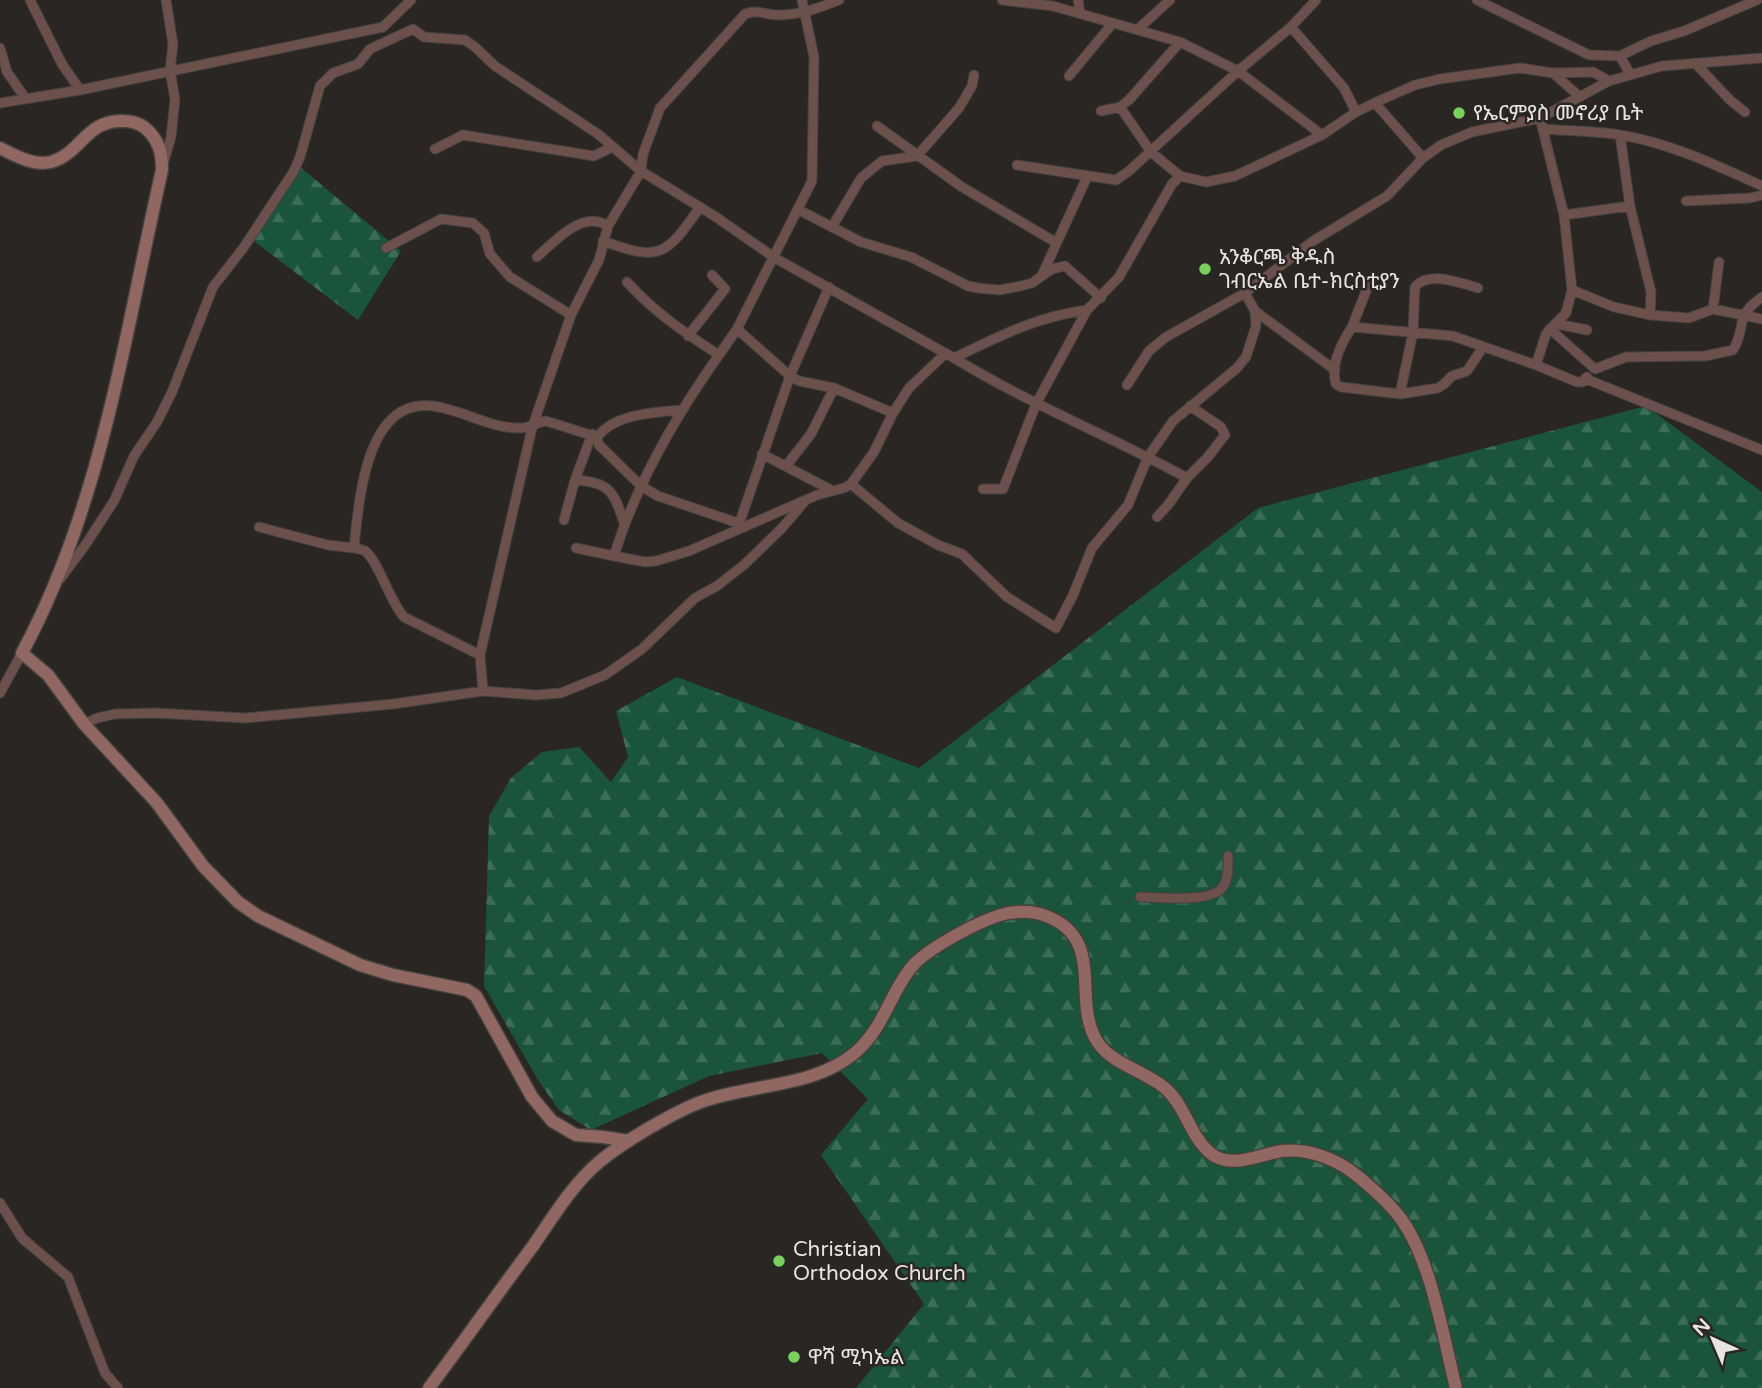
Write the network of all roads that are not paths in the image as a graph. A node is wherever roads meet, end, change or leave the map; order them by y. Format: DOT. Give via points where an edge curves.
graph roads {
  1 [pos="30,0"];
  2 [pos="166,0"];
  3 [pos="411,0"];
  4 [pos="802,0"];
  5 [pos="839,0"];
  6 [pos="1002,0"];
  7 [pos="1078,0"];
  8 [pos="1170,0"];
  9 [pos="1316,0"];
  10 [pos="1477,0"];
  11 [pos="1757,0"];
  12 [pos="804,13"];
  13 [pos="1080,13"];
  14 [pos="1112,24"];
  15 [pos="1291,27"];
  16 [pos="1137,30"];
  17 [pos="1180,42"];
  18 [pos="0,48"];
  19 [pos="1620,56"];
  20 [pos="1762,58"];
  21 [pos="1695,63"];
  22 [pos="170,70"];
  23 [pos="1238,71"];
  24 [pos="1553,73"];
  25 [pos="1630,74"];
  26 [pos="974,75"];
  27 [pos="1069,76"];
  28 [pos="1609,82"];
  29 [pos="80,90"];
  30 [pos="1580,97"];
  31 [pos="26,99"];
  32 [pos="0,103"];
  33 [pos="1375,103"];
  34 [pos="1120,107"];
  35 [pos="1101,111"];
  36 [pos="1356,112"];
  37 [pos="1745,112"];
  38 [pos="1540,118"];
  39 [pos="877,126"];
  40 [pos="1544,129"];
  41 [pos="1322,135"];
  42 [pos="1620,135"];
  43 [pos="612,147"];
  44 [pos="0,148"];
  45 [pos="435,149"];
  46 [pos="1151,152"];
  47 [pos="917,156"];
  48 [pos="1423,158"];
  49 [pos="1017,165"];
  50 [pos="162,170"];
  51 [pos="641,171"];
  52 [pos="1180,176"];
  53 [pos="1087,177"];
  54 [pos="1762,186"];
  55 [pos="1762,195"];
  56 [pos="1686,201"];
  57 [pos="1630,206"];
  58 [pos="700,207"];
  59 [pos="799,210"];
  60 [pos="1564,215"];
  61 [pos="608,226"];
  62 [pos="832,227"];
  63 [pos="603,241"];
  64 [pos="1055,242"];
  65 [pos="386,248"];
  66 [pos="537,257"];
  67 [pos="775,258"];
  68 [pos="1719,262"];
  69 [pos="712,275"];
  70 [pos="1041,276"];
  71 [pos="1370,281"];
  72 [pos="627,282"];
  73 [pos="829,287"];
  74 [pos="1478,288"];
  75 [pos="1573,290"];
  76 [pos="1245,293"];
  77 [pos="1762,297"];
  78 [pos="1101,298"];
  79 [pos="1713,309"];
  80 [pos="1087,310"];
  81 [pos="1255,312"];
  82 [pos="1743,314"];
  83 [pos="570,315"];
  84 [pos="1650,316"];
  85 [pos="1762,320"];
  86 [pos="1553,326"];
  87 [pos="1352,327"];
  88 [pos="737,329"];
  89 [pos="1587,330"];
  90 [pos="1413,332"];
  91 [pos="688,336"];
  92 [pos="1483,347"];
  93 [pos="719,355"];
  94 [pos="950,356"];
  95 [pos="1536,365"];
  96 [pos="1595,369"];
  97 [pos="1335,370"];
  98 [pos="790,376"];
  99 [pos="1586,379"];
  100 [pos="1127,385"];
  101 [pos="834,388"];
  102 [pos="1400,394"];
  103 [pos="1035,404"];
  104 [pos="1190,406"];
  105 [pos="681,410"];
  106 [pos="893,413"];
  107 [pos="531,428"];
  108 [pos="594,436"];
  109 [pos="1762,450"];
  110 [pos="762,454"];
  111 [pos="1148,457"];
  112 [pos="786,466"];
  113 [pos="1187,478"];
  114 [pos="575,480"];
  115 [pos="851,484"];
  116 [pos="641,486"];
  117 [pos="983,489"];
  118 [pos="833,491"];
  119 [pos="806,500"];
  120 [pos="1157,517"];
  121 [pos="564,520"];
  122 [pos="624,523"];
  123 [pos="259,527"];
  124 [pos="738,527"];
  125 [pos="354,548"];
  126 [pos="576,548"];
  127 [pos="614,556"];
  128 [pos="54,587"];
  129 [pos="22,653"];
  130 [pos="480,655"];
  131 [pos="483,691"];
  132 [pos="0,693"];
  133 [pos="84,724"];
  134 [pos="1228,856"];
  135 [pos="1140,897"];
  136 [pos="629,1142"];
  137 [pos="0,1203"];
  138 [pos="118,1388"];
  139 [pos="429,1388"];
  140 [pos="1457,1388"];
  1 -- 29 [label="street"];
  2 -- 22 [label="street" via="173,44"];
  3 -- 22 [label="street" via="383,27"];
  4 -- 12 [label="street"];
  5 -- 12 [label="street"];
  6 -- 13 [label="street"];
  7 -- 13 [label="street"];
  8 -- 16 [label="street"];
  9 -- 15 [label="street"];
  10 -- 19 [label="street" via="1589,55"];
  11 -- 19 [label="street"];
  12 -- 51 [label="street" via="773,15 756,10 744,14 660,108"];
  12 -- 59 [label="street" via="814,57 814,122 812,181"];
  13 -- 14 [label="street"];
  14 -- 16 [label="street"];
  14 -- 27 [label="street"];
  15 -- 23 [label="street"];
  15 -- 36 [label="street" via="1344,88"];
  16 -- 17 [label="street"];
  17 -- 23 [label="street"];
  17 -- 34 [label="street" via="1142,89"];
  18 -- 31 [label="street" via="7,72"];
  19 -- 25 [label="street"];
  20 -- 21 [label="street"];
  21 -- 25 [label="street"];
  21 -- 37 [label="street"];
  22 -- 29 [label="street"];
  22 -- 50 [label="street" via="175,100"];
  23 -- 41 [label="street"];
  23 -- 46 [label="street"];
  24 -- 28 [label="street" via="1593,72"];
  24 -- 30 [label="street"];
  24 -- 33 [label="street" via="1499,69 1415,85"];
  25 -- 28 [label="street"];
  26 -- 47 [label="street" via="959,108"];
  28 -- 30 [label="street"];
  29 -- 31 [label="street"];
  30 -- 38 [label="street"];
  31 -- 32 [label="street"];
  33 -- 36 [label="street"];
  33 -- 48 [label="street"];
  34 -- 35 [label="street"];
  34 -- 46 [label="street"];
  36 -- 41 [label="street"];
  38 -- 40 [label="street"];
  38 -- 48 [label="street" via="1472,132"];
  39 -- 47 [label="street"];
  40 -- 42 [label="street"];
  40 -- 60 [label="street"];
  41 -- 52 [label="street" via="1221,180"];
  42 -- 54 [label="street" via="1679,150"];
  42 -- 57 [label="street"];
  43 -- 45 [label="street" via="594,156 463,135"];
  43 -- 51 [label="street"];
  43 -- 128 [label="street" via="465,40 424,37 413,29 370,49 358,64 333,73 316,96 294,171 213,287 173,392 134,456 114,501"];
  44 -- 50 [label="main road" via="22,159 53,161 93,128 116,120 131,121 155,140 161,150"];
  46 -- 52 [label="street"];
  46 -- 53 [label="street" via="1116,180"];
  47 -- 62 [label="street" via="882,162 861,178"];
  47 -- 64 [label="street"];
  48 -- 76 [label="street" via="1387,196 1313,241"];
  49 -- 53 [label="street"];
  50 -- 128 [label="main road" via="96,466"];
  51 -- 58 [label="street"];
  51 -- 61 [label="street"];
  52 -- 78 [label="street" via="1132,257"];
  53 -- 64 [label="street"];
  55 -- 56 [label="street"];
  57 -- 60 [label="street"];
  57 -- 84 [label="street" via="1651,292"];
  58 -- 63 [label="street" via="681,234 656,253 633,252"];
  58 -- 67 [label="street"];
  59 -- 62 [label="street"];
  59 -- 67 [label="street"];
  60 -- 75 [label="street"];
  61 -- 63 [label="street"];
  61 -- 66 [label="street" via="597,221 576,226"];
  62 -- 70 [label="street" via="861,242 911,257 968,286 999,290 1032,283"];
  63 -- 83 [label="street" via="599,260"];
  64 -- 70 [label="street"];
  65 -- 83 [label="street" via="441,219 473,223 484,233 490,254 510,278"];
  67 -- 73 [label="street"];
  67 -- 88 [label="street"];
  68 -- 79 [label="street"];
  69 -- 91 [label="street" via="725,289"];
  70 -- 78 [label="street" via="1065,266"];
  71 -- 87 [label="street"];
  72 -- 91 [label="street" via="644,302"];
  73 -- 94 [label="street"];
  73 -- 98 [label="street"];
  74 -- 90 [label="street" via="1449,280 1420,282 1415,288"];
  75 -- 84 [label="street"];
  75 -- 86 [label="street" via="1566,313"];
  76 -- 81 [label="street"];
  76 -- 100 [label="street" via="1166,337 1140,362"];
  77 -- 82 [label="street"];
  78 -- 80 [label="street"];
  79 -- 82 [label="street"];
  79 -- 84 [label="street" via="1689,318"];
  80 -- 94 [label="street" via="1029,323"];
  80 -- 103 [label="street"];
  81 -- 97 [label="street"];
  81 -- 104 [label="street" via="1256,326 1246,357"];
  82 -- 85 [label="street"];
  82 -- 96 [label="street" via="1737,343 1723,354 1626,357"];
  83 -- 107 [label="street"];
  86 -- 89 [label="street"];
  86 -- 95 [label="street"];
  86 -- 96 [label="street"];
  87 -- 90 [label="street"];
  87 -- 97 [label="street" via="1338,351"];
  88 -- 93 [label="street"];
  88 -- 98 [label="street"];
  90 -- 92 [label="street" via="1453,336"];
  90 -- 102 [label="street"];
  91 -- 93 [label="street"];
  92 -- 95 [label="street"];
  92 -- 102 [label="street" via="1466,371 1444,384"];
  93 -- 105 [label="street"];
  94 -- 103 [label="street"];
  94 -- 106 [label="street" via="909,388"];
  95 -- 99 [label="street" via="1577,382"];
  96 -- 99 [label="street"];
  97 -- 102 [label="street" via="1336,384 1341,387"];
  98 -- 101 [label="street"];
  98 -- 110 [label="street"];
  99 -- 109 [label="street"];
  101 -- 106 [label="street"];
  101 -- 112 [label="street" via="811,434"];
  103 -- 111 [label="street"];
  103 -- 117 [label="street" via="1003,489"];
  104 -- 111 [label="street" via="1173,421"];
  104 -- 113 [label="street" via="1221,427 1225,435"];
  105 -- 108 [label="street" via="633,416"];
  105 -- 116 [label="street"];
  106 -- 115 [label="street" via="874,452"];
  107 -- 108 [label="street" via="546,421"];
  107 -- 125 [label="street" via="493,424 435,406 404,410 383,428 373,449 360,497"];
  107 -- 130 [label="street"];
  108 -- 114 [label="street"];
  108 -- 116 [label="street"];
  110 -- 112 [label="street"];
  110 -- 124 [label="street"];
  111 -- 113 [label="street"];
  111 -- 115 [label="street" via="1128,505 1092,548 1056,628 1007,597 962,554 898,523"];
  112 -- 118 [label="street"];
  113 -- 120 [label="street"];
  114 -- 121 [label="street"];
  114 -- 122 [label="street" via="608,488 617,499"];
  115 -- 118 [label="street"];
  116 -- 122 [label="street"];
  116 -- 124 [label="street"];
  118 -- 119 [label="street"];
  119 -- 124 [label="street"];
  119 -- 131 [label="street" via="745,564 689,603 623,664 561,693"];
  122 -- 127 [label="street"];
  123 -- 125 [label="street"];
  124 -- 127 [label="street" via="656,561"];
  125 -- 130 [label="street" via="370,556 404,617"];
  126 -- 127 [label="street"];
  128 -- 129 [label="main road"];
  129 -- 132 [label="street"];
  129 -- 133 [label="main road" via="48,675"];
  130 -- 131 [label="street"];
  131 -- 133 [label="street" via="245,718 115,714"];
  133 -- 136 [label="main road" via="157,803 203,866 238,902 360,965 477,996 532,1097 552,1121 576,1135"];
  134 -- 135 [label="street" via="1227,879 1213,895"];
  136 -- 139 [label="main road" via="599,1162 570,1194"];
  136 -- 140 [label="main road" via="696,1104 831,1069 868,1039 903,979 924,955 998,916 1024,912 1046,916 1066,929 1084,953 1090,1023 1100,1046 1163,1086 1209,1152 1224,1161 1297,1151 1322,1157 1350,1170 1398,1215 1423,1263"];
  137 -- 138 [label="street" via="22,1238 68,1277 105,1373"];
}
